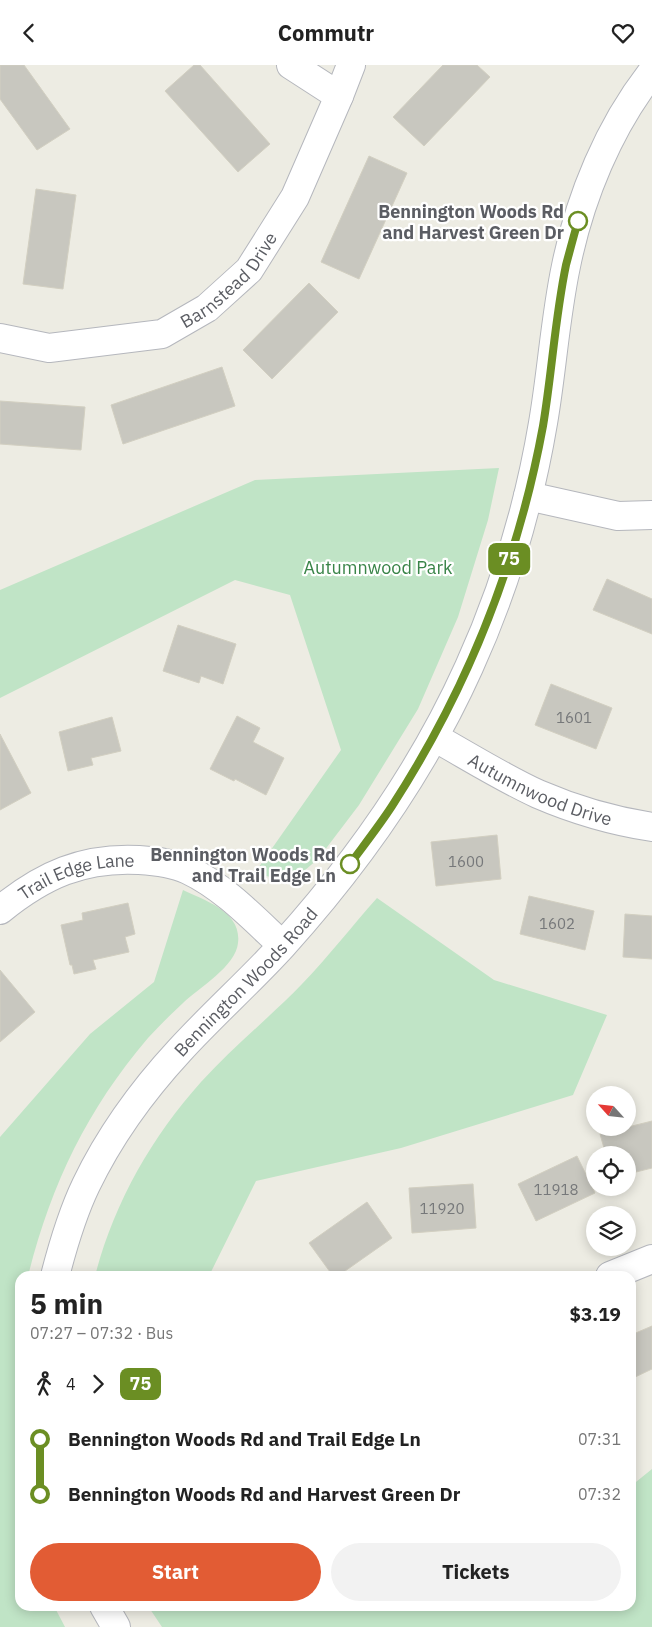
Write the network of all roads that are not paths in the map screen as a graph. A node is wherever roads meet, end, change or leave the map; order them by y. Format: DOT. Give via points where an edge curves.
graph roads {
  1 [pos="291,65"];
  2 [pos="351,65"];
  3 [pos="652,72"];
  4 [pos="339,96"];
  5 [pos="0,338"];
  6 [pos="528,496"];
  7 [pos="652,515"];
  8 [pos="434,737"];
  9 [pos="652,827"];
  10 [pos="0,910"];
  11 [pos="282,945"];
  12 [pos="652,1259"];
  13 [pos="56,1271"];
  14 [pos="622,1271"];
  15 [pos="107,1611"];
  16 [pos="116,1627"];
  1 -- 4 [label="street"];
  2 -- 4 [label="street, Barnstead Drive"];
  3 -- 6 [label="street, Bennington Woods Road" via="608,143 582,206 566,265 543,425"];
  4 -- 5 [label="street, Barnstead Drive" via="295,197 249,270 207,308 162,334 49,348"];
  6 -- 7 [label="street" via="618,516"];
  6 -- 8 [label="street, Bennington Woods Road" via="499,593 469,667"];
  8 -- 9 [label="street, Autumnwood Drive" via="536,793 623,823"];
  8 -- 11 [label="street, Bennington Woods Road" via="391,808 337,881"];
  10 -- 11 [label="street, Trail Edge Lane" via="22,891 87,863 120,859 155,861 186,869 219,888"];
  11 -- 13 [label="street, Bennington Woods Road" via="181,1049 110,1141 85,1187"];
  12 -- 14 [label="street"];
  15 -- 16 [label="street"];
}
